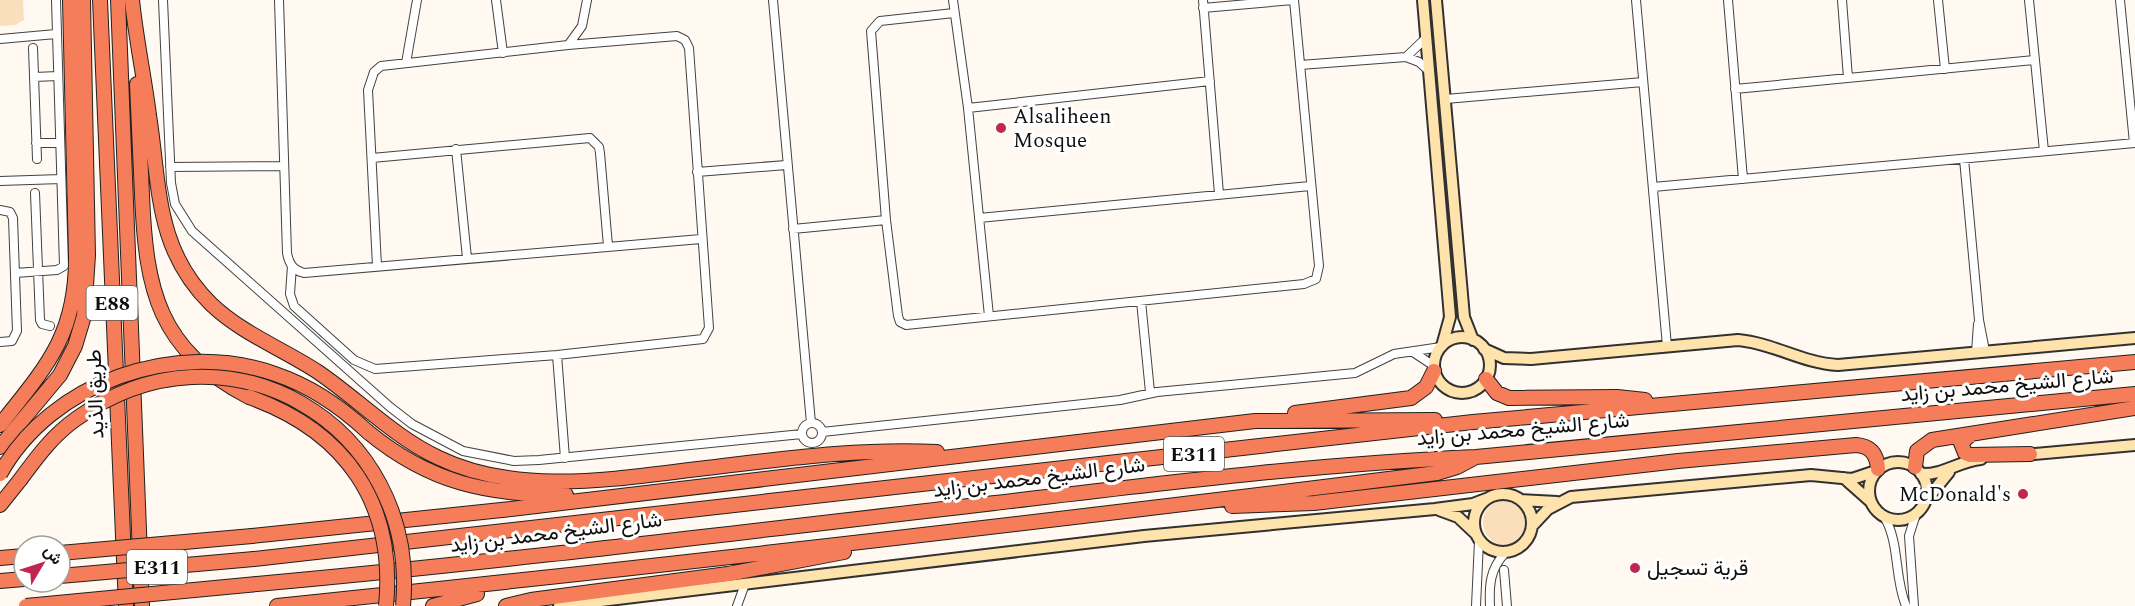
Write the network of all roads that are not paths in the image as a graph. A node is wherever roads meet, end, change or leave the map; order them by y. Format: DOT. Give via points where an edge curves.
graph roads {
  1 [pos="56,0"];
  2 [pos="70,0"];
  3 [pos="82,0"];
  4 [pos="100,0"];
  5 [pos="118,0"];
  6 [pos="132,0"];
  7 [pos="163,0"];
  8 [pos="279,0"];
  9 [pos="417,0"];
  10 [pos="496,0"];
  11 [pos="586,0"];
  12 [pos="772,0"];
  13 [pos="953,0"];
  14 [pos="1294,0"];
  15 [pos="1423,0"];
  16 [pos="1436,0"];
  17 [pos="1636,0"];
  18 [pos="1728,0"];
  19 [pos="1842,0"];
  20 [pos="1938,0"];
  21 [pos="2029,0"];
  22 [pos="2120,0"];
  23 [pos="1203,4"];
  24 [pos="954,14"];
  25 [pos="56,34"];
  26 [pos="136,36"];
  27 [pos="1426,38"];
  28 [pos="0,39"];
  29 [pos="568,45"];
  30 [pos="33,48"];
  31 [pos="503,52"];
  32 [pos="1406,57"];
  33 [pos="2035,60"];
  34 [pos="406,63"];
  35 [pos="1300,65"];
  36 [pos="1945,69"];
  37 [pos="1429,71"];
  38 [pos="58,76"];
  39 [pos="34,77"];
  40 [pos="1848,78"];
  41 [pos="1210,81"];
  42 [pos="1643,82"];
  43 [pos="1735,89"];
  44 [pos="1446,99"];
  45 [pos="968,108"];
  46 [pos="36,143"];
  47 [pos="60,143"];
  48 [pos="2134,143"];
  49 [pos="456,149"];
  50 [pos="2043,152"];
  51 [pos="372,158"];
  52 [pos="37,159"];
  53 [pos="1964,159"];
  54 [pos="786,165"];
  55 [pos="284,166"];
  56 [pos="170,167"];
  57 [pos="697,172"];
  58 [pos="61,179"];
  59 [pos="1743,179"];
  60 [pos="0,181"];
  61 [pos="1310,186"];
  62 [pos="1653,187"];
  63 [pos="1440,192"];
  64 [pos="35,193"];
  65 [pos="1219,194"];
  66 [pos="0,210"];
  67 [pos="979,218"];
  68 [pos="1457,218"];
  69 [pos="886,220"];
  70 [pos="793,229"];
  71 [pos="701,238"];
  72 [pos="608,246"];
  73 [pos="467,258"];
  74 [pos="292,266"];
  75 [pos="377,266"];
  76 [pos="38,272"];
  77 [pos="15,273"];
  78 [pos="1141,301"];
  79 [pos="988,316"];
  80 [pos="50,326"];
  81 [pos="2135,338"];
  82 [pos="1473,340"];
  83 [pos="0,342"];
  84 [pos="1441,346"];
  85 [pos="1667,346"];
  86 [pos="1484,349"];
  87 [pos="1980,351"];
  88 [pos="1411,352"];
  89 [pos="557,355"];
  90 [pos="1527,359"];
  91 [pos="2135,362"];
  92 [pos="1434,369"];
  93 [pos="1487,377"];
  94 [pos="1150,392"];
  95 [pos="2135,394"];
  96 [pos="1662,404"];
  97 [pos="2135,408"];
  98 [pos="1255,421"];
  99 [pos="1473,422"];
  100 [pos="810,423"];
  101 [pos="0,425"];
  102 [pos="822,432"];
  103 [pos="802,434"];
  104 [pos="1969,436"];
  105 [pos="2135,445"];
  106 [pos="0,447"];
  107 [pos="966,454"];
  108 [pos="2030,454"];
  109 [pos="1476,457"];
  110 [pos="565,458"];
  111 [pos="1954,467"];
  112 [pos="1877,470"];
  113 [pos="1918,471"];
  114 [pos="0,474"];
  115 [pos="1844,478"];
  116 [pos="622,495"];
  117 [pos="1486,499"];
  118 [pos="1521,500"];
  119 [pos="1870,501"];
  120 [pos="1557,502"];
  121 [pos="1925,502"];
  122 [pos="1188,504"];
  123 [pos="0,505"];
  124 [pos="1436,509"];
  125 [pos="1916,514"];
  126 [pos="1885,518"];
  127 [pos="1532,526"];
  128 [pos="1477,537"];
  129 [pos="902,538"];
  130 [pos="72,552"];
  131 [pos="1505,553"];
  132 [pos="1504,570"];
  133 [pos="72,575"];
  134 [pos="573,576"];
  135 [pos="744,584"];
  136 [pos="21,606"];
  137 [pos="26,606"];
  138 [pos="126,606"];
  139 [pos="142,606"];
  140 [pos="278,606"];
  141 [pos="386,606"];
  142 [pos="403,606"];
  143 [pos="433,606"];
  144 [pos="506,606"];
  145 [pos="558,606"];
  146 [pos="737,606"];
  147 [pos="1476,606"];
  148 [pos="1490,606"];
  149 [pos="1507,606"];
  150 [pos="1906,606"];
  151 [pos="1914,606"];
  1 -- 25 [label="street"];
  2 -- 101 [label="highway" via="74,298 53,355"];
  3 -- 106 [label="highway" via="87,300 80,332 60,375"];
  4 -- 138 [label="highway, طريق الذيد / E88"];
  5 -- 139 [label="highway, طريق الذيد / E88"];
  6 -- 26 [label="highway"];
  7 -- 56 [label="street"];
  8 -- 55 [label="street"];
  9 -- 34 [label="street"];
  10 -- 31 [label="street"];
  11 -- 29 [label="street" via="582,26"];
  12 -- 54 [label="street"];
  13 -- 24 [label="street"];
  14 -- 23 [label="street"];
  14 -- 35 [label="street"];
  15 -- 27 [label="street"];
  16 -- 44 [label="street"];
  17 -- 42 [label="street"];
  18 -- 43 [label="street"];
  19 -- 40 [label="street"];
  20 -- 36 [label="street"];
  21 -- 33 [label="street"];
  22 -- 48 [label="street"];
  23 -- 41 [label="street"];
  24 -- 45 [label="street"];
  24 -- 69 [label="street" via="880,21 871,31"];
  25 -- 28 [label="street"];
  25 -- 38 [label="street"];
  26 -- 107 [label="highway" via="150,116 160,212 167,237 193,284 232,321 316,371 392,430 440,459 495,476 551,480 657,474 834,454"];
  26 -- 141 [label="highway, bridge" via="143,238 150,282 167,323 211,374 311,427 360,477 382,530 388,568"];
  27 -- 32 [label="street"];
  27 -- 37 [label="street"];
  29 -- 31 [label="street"];
  29 -- 57 [label="street" via="677,36 685,40"];
  30 -- 39 [label="street"];
  31 -- 34 [label="street"];
  32 -- 35 [label="street"];
  32 -- 37 [label="street"];
  33 -- 36 [label="street"];
  33 -- 50 [label="street"];
  34 -- 51 [label="street" via="381,66 369,80"];
  35 -- 61 [label="street"];
  36 -- 40 [label="street"];
  37 -- 63 [label="street"];
  38 -- 39 [label="street"];
  38 -- 47 [label="street"];
  39 -- 46 [label="street"];
  40 -- 43 [label="street"];
  41 -- 45 [label="street"];
  41 -- 65 [label="street"];
  42 -- 44 [label="street"];
  42 -- 62 [label="street"];
  43 -- 59 [label="street"];
  44 -- 68 [label="street"];
  45 -- 67 [label="street"];
  46 -- 47 [label="street"];
  46 -- 52 [label="street"];
  47 -- 58 [label="street"];
  48 -- 50 [label="street"];
  49 -- 51 [label="street"];
  49 -- 72 [label="street" via="590,138 599,147"];
  49 -- 73 [label="street"];
  50 -- 53 [label="street"];
  51 -- 75 [label="street"];
  53 -- 59 [label="street"];
  53 -- 87 [label="street"];
  54 -- 57 [label="street"];
  54 -- 70 [label="street"];
  55 -- 56 [label="street"];
  55 -- 74 [label="street" via="287,253"];
  56 -- 110 [label="street" via="175,204 192,231 412,424 438,440 489,458"];
  57 -- 71 [label="street"];
  58 -- 60 [label="street"];
  58 -- 76 [label="street" via="64,266"];
  59 -- 62 [label="street"];
  61 -- 65 [label="street"];
  61 -- 78 [label="street" via="1319,266 1311,283"];
  62 -- 85 [label="street"];
  63 -- 68 [label="street" via="1449,218"];
  63 -- 84 [label="street" via="1450,317"];
  64 -- 76 [label="street"];
  65 -- 67 [label="street"];
  66 -- 77 [label="street" via="12,215"];
  67 -- 79 [label="street"];
  68 -- 82 [label="street" via="1464,316"];
  69 -- 70 [label="street"];
  69 -- 79 [label="street" via="900,322 906,325"];
  70 -- 100 [label="street"];
  71 -- 72 [label="street"];
  71 -- 89 [label="street" via="710,328 706,336 699,340"];
  72 -- 73 [label="street"];
  73 -- 75 [label="street"];
  74 -- 75 [label="street" via="304,273"];
  74 -- 89 [label="street" via="290,294 294,306 364,366 380,369"];
  76 -- 77 [label="street"];
  76 -- 80 [label="street" via="40,321"];
  77 -- 83 [label="street" via="16,335 12,341"];
  78 -- 79 [label="street"];
  78 -- 94 [label="street"];
  81 -- 87 [label="street"];
  82 -- 84 [label="street" via="1460,337"];
  82 -- 86 [label="street"];
  84 -- 88 [label="street"];
  84 -- 92 [label="street"];
  85 -- 87 [label="street" via="1745,341 1807,361 1838,364"];
  85 -- 90 [label="street"];
  86 -- 90 [label="street" via="1504,358"];
  86 -- 93 [label="street" via="1490,365"];
  88 -- 92 [label="street"];
  88 -- 94 [label="street" via="1394,354 1356,373"];
  89 -- 110 [label="street"];
  90 -- 93 [label="street" via="1504,363"];
  91 -- 96 [label="highway, شارع الشيخ محمد بن زايد / E311"];
  92 -- 93 [label="street" via="1443,386 1458,393 1474,391"];
  92 -- 98 [label="highway" via="1419,393 1402,401"];
  93 -- 96 [label="highway" via="1497,393 1509,398 1617,397"];
  94 -- 102 [label="street" via="1120,400"];
  95 -- 109 [label="highway, شارع الشيخ محمد بن زايد / E311"];
  96 -- 99 [label="highway, شارع الشيخ محمد بن زايد / E311"];
  97 -- 104 [label="highway"];
  98 -- 99 [label="highway" via="1390,418"];
  98 -- 107 [label="highway"];
  99 -- 133 [label="highway, شارع الشيخ محمد بن زايد / E311, bridge"];
  100 -- 102 [label="street" via="817,424"];
  100 -- 103 [label="street"];
  102 -- 103 [label="street" via="813,443"];
  103 -- 110 [label="street"];
  104 -- 108 [label="highway" via="1961,443 1965,453"];
  104 -- 113 [label="highway" via="1926,442 1917,451"];
  105 -- 108 [label="street"];
  107 -- 116 [label="highway"];
  108 -- 111 [label="street" via="1968,460"];
  109 -- 122 [label="highway" via="1437,473"];
  109 -- 137 [label="highway, شارع الشيخ محمد بن زايد / E311, bridge" via="1370,462 1229,476 413,570"];
  111 -- 113 [label="street" via="1938,473"];
  111 -- 121 [label="street"];
  112 -- 113 [label="street" via="1893,462"];
  112 -- 115 [label="street" via="1861,478"];
  112 -- 119 [label="street" via="1869,485"];
  112 -- 122 [label="highway" via="1874,453 1856,445 1314,503"];
  113 -- 121 [label="street" via="1927,487"];
  114 -- 116 [label="highway, bridge" via="26,437 75,398 113,379 163,365 219,362 274,373 324,397 411,463 434,475 512,494"];
  115 -- 119 [label="street"];
  115 -- 120 [label="street" via="1811,475 1579,496"];
  116 -- 130 [label="highway, bridge"];
  117 -- 118 [label="street" via="1504,494"];
  117 -- 124 [label="street"];
  117 -- 128 [label="street" via="1475,514"];
  118 -- 120 [label="street"];
  118 -- 127 [label="street" via="1528,507"];
  119 -- 126 [label="street"];
  120 -- 127 [label="street"];
  121 -- 125 [label="street"];
  122 -- 129 [label="highway"];
  123 -- 142 [label="highway, bridge" via="54,437 76,419 124,394 190,378 257,385 318,413 352,443 373,470 398,526 404,553"];
  124 -- 128 [label="street" via="1458,517"];
  124 -- 135 [label="street" via="1144,536"];
  125 -- 126 [label="street" via="1901,520"];
  125 -- 151 [label="street" via="1909,536"];
  126 -- 150 [label="street" via="1894,539 1898,581"];
  127 -- 131 [label="street" via="1524,545"];
  128 -- 131 [label="street" via="1486,548"];
  128 -- 147 [label="street"];
  129 -- 134 [label="highway"];
  129 -- 144 [label="highway" via="728,574"];
  131 -- 148 [label="street" via="1490,578"];
  132 -- 149 [label="street"];
  134 -- 140 [label="highway"];
  134 -- 143 [label="highway" via="459,597"];
  135 -- 145 [label="street"];
  135 -- 146 [label="street"];
  136 -- 137 [label="highway, شارع الشيخ محمد بن زايد / E311"];
}
